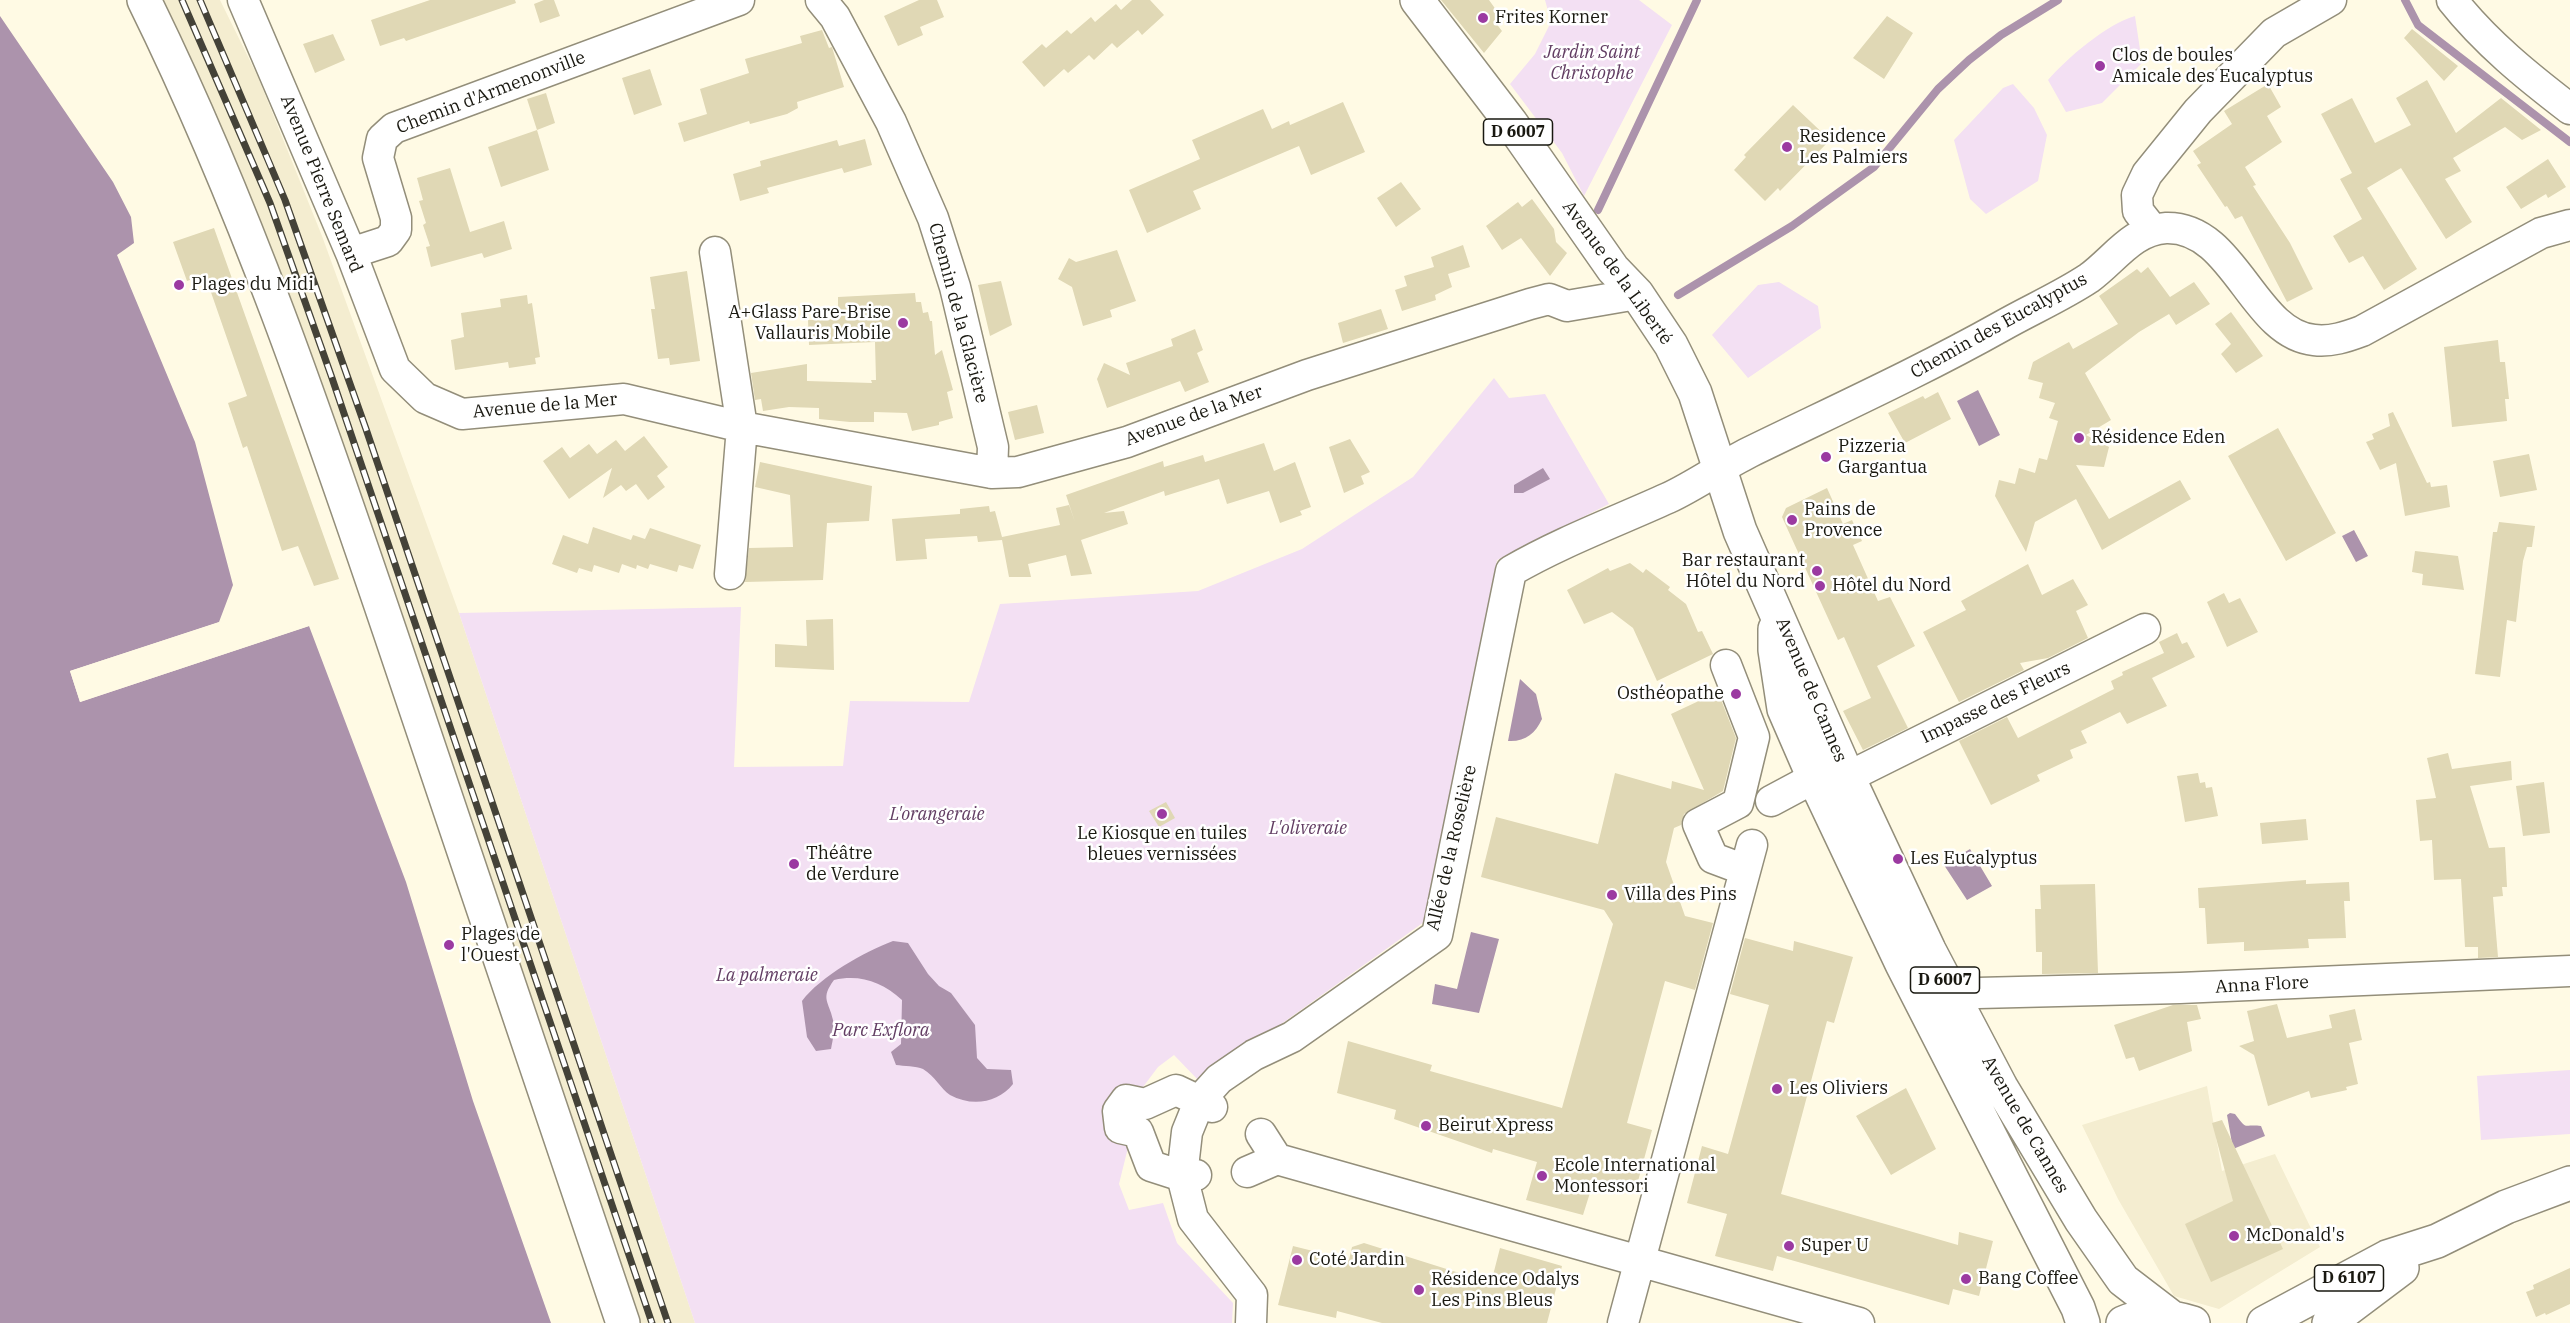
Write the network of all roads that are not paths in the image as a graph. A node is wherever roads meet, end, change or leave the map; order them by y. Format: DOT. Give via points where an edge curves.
graph roads {
  1 [pos="144,0"];
  2 [pos="243,0"];
  3 [pos="740,0"];
  4 [pos="821,0"];
  5 [pos="1417,0"];
  6 [pos="2331,0"];
  7 [pos="2452,0"];
  8 [pos="2570,109"];
  9 [pos="2570,225"];
  10 [pos="2152,230"];
  11 [pos="715,252"];
  12 [pos="351,254"];
  13 [pos="1637,294"];
  14 [pos="395,369"];
  15 [pos="742,427"];
  16 [pos="1720,469"];
  17 [pos="992,473"];
  18 [pos="730,574"];
  19 [pos="1776,609"];
  20 [pos="2145,629"];
  21 [pos="1726,665"];
  22 [pos="1848,777"];
  23 [pos="1814,778"];
  24 [pos="1771,801"];
  25 [pos="2570,971"];
  26 [pos="1954,997"];
  27 [pos="1206,1104"];
  28 [pos="1261,1134"];
  29 [pos="1277,1159"];
  30 [pos="1247,1172"];
  31 [pos="1189,1176"];
  32 [pos="2570,1183"];
  33 [pos="2437,1241"];
  34 [pos="1640,1261"];
  35 [pos="2181,1319"];
  36 [pos="623,1323"];
  37 [pos="1251,1323"];
  38 [pos="1623,1323"];
  39 [pos="1859,1323"];
  40 [pos="2083,1323"];
  41 [pos="2123,1323"];
  42 [pos="2264,1323"];
  43 [pos="2330,1323"];
  1 -- 36 [label="main road" via="193,99 241,214 328,450"];
  2 -- 12 [label="street, Avenue Pierre Semard"];
  3 -- 12 [label="street, Chemin d'Armenonville" via="394,128 382,139 378,158 396,230 388,241"];
  4 -- 17 [label="street, Chemin de la Glacière" via="835,17 891,122 933,218 955,287 993,447"];
  5 -- 13 [label="main road, Avenue de la Liberté / D 6007" via="1511,123 1613,269"];
  6 -- 10 [label="street" via="2274,33 2198,111 2147,174 2137,195 2138,212"];
  7 -- 8 [label="street" via="2508,60"];
  9 -- 10 [label="street, Chemin des Eucalyptus" via="2541,232 2362,331 2334,340 2312,340 2291,333 2209,241 2178,229"];
  10 -- 16 [label="street, Chemin des Eucalyptus" via="2140,233 2089,278 1951,355"];
  11 -- 15 [label="street"];
  12 -- 14 [label="street, Avenue Pierre Semard"];
  13 -- 16 [label="main road, Avenue de la Liberté / D 6007" via="1686,373"];
  13 -- 17 [label="street, Avenue de la Mer" via="1567,306 1549,299 1307,375 1126,441 1018,472"];
  14 -- 15 [label="street, Avenue de la Mer" via="425,398 462,414 624,399"];
  15 -- 17 [label="street, Avenue de la Mer"];
  15 -- 18 [label="street"];
  16 -- 19 [label="main road, Avenue de la Liberté / D 6007" via="1740,531"];
  16 -- 27 [label="street, Allée de la Roselière" via="1690,487 1544,552 1511,571 1437,935 1292,1038 1254,1055 1219,1079"];
  19 -- 22 [label="main road, Avenue de Cannes / D 6007"];
  19 -- 23 [label="main road, Avenue de Cannes / D 6007" via="1775,650 1784,709"];
  20 -- 22 [label="street, Impasse des Fleurs"];
  21 -- 34 [label="street" via="1754,738 1738,803 1698,824 1713,858 1749,858"];
  22 -- 26 [label="main road, Avenue de Cannes / D 6007"];
  23 -- 24 [label="street"];
  23 -- 40 [label="main road, Avenue de Cannes / D 6007" via="1902,964"];
  25 -- 26 [label="street, Anna Flore"];
  26 -- 35 [label="main road, Avenue de Cannes / D 6007" via="2001,1088 2081,1220 2123,1280"];
  27 -- 31 [label="street, Allée de la Roselière" via="1187,1132"];
  27 -- 31 [label="street" via="1176,1090 1145,1104 1126,1100 1118,1111 1120,1128 1138,1132 1151,1166"];
  28 -- 29 [label="street"];
  29 -- 30 [label="street"];
  29 -- 34 [label="street"];
  31 -- 37 [label="street, Allée de la Roselière" via="1194,1219 1252,1295"];
  32 -- 33 [label="main road, D 6107" via="2506,1207"];
  33 -- 42 [label="main road, D 6107" via="2387,1257"];
  33 -- 43 [label="main road, D 6107"];
  34 -- 38 [label="street"];
  34 -- 39 [label="street"];
  35 -- 41 [label="main road" via="2147,1316"];
}
